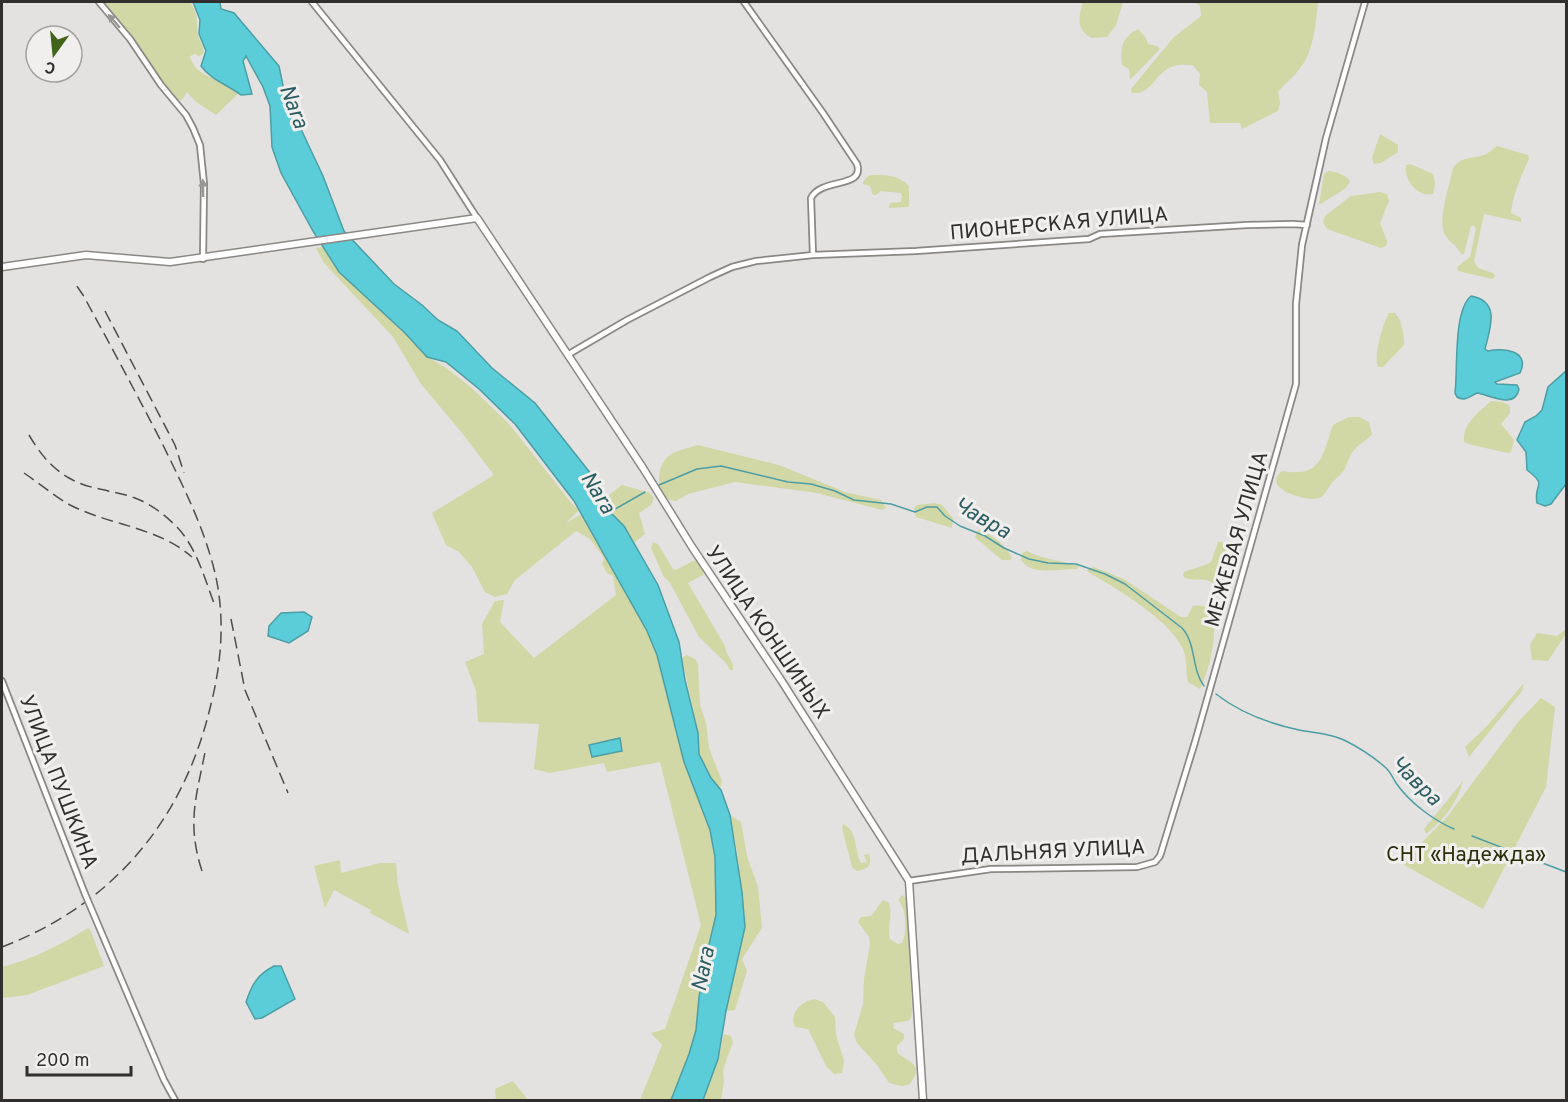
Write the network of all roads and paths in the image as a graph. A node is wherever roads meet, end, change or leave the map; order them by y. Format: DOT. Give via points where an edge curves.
graph roads {
  1 [pos="99,2"];
  2 [pos="312,2"];
  3 [pos="744,2"];
  4 [pos="1365,2"];
  5 [pos="477,218"];
  6 [pos="1307,225"];
  7 [pos="813,255"];
  8 [pos="203,259"];
  9 [pos="2,267"];
  10 [pos="568,354"];
  11 [pos="2,681"];
  12 [pos="1160,856"];
  13 [pos="909,880"];
  14 [pos="175,1101"];
  15 [pos="923,1101"];
  8 -- 1 [label="street, one-way" via="203,174 200,146 193,128"];
  2 -- 5 [label="street" via="440,160"];
  3 -- 7 [label="street" via="824,113 859,171 852,180 822,187 811,198"];
  4 -- 6 [label="street, МЕЖЕВАЯ УЛИЦА" via="1326,138"];
  5 -- 8 [label="main road"];
  5 -- 10 [label="main road, УЛИЦА КОНШИНЫХ"];
  6 -- 7 [label="street, ПИОНЕРСКАЯ УЛИЦА" via="1161,230 1100,234 1089,239"];
  6 -- 12 [label="street, МЕЖЕВАЯ УЛИЦА" via="1300,253 1296,304 1296,384"];
  7 -- 10 [label="street, ПИОНЕРСКАЯ УЛИЦА" via="732,267"];
  8 -- 9 [label="main road" via="150,262 86,255"];
  10 -- 13 [label="main road, УЛИЦА КОНШИНЫХ"];
  11 -- 14 [label="street, УЛИЦА ПУШКИНА, bridge" via="85,894"];
  12 -- 13 [label="street, ДАЛЬНЯЯ УЛИЦА" via="1155,862 1137,867 991,868"];
  13 -- 15 [label="main road, УЛИЦА КОНШИНЫХ"];
}
